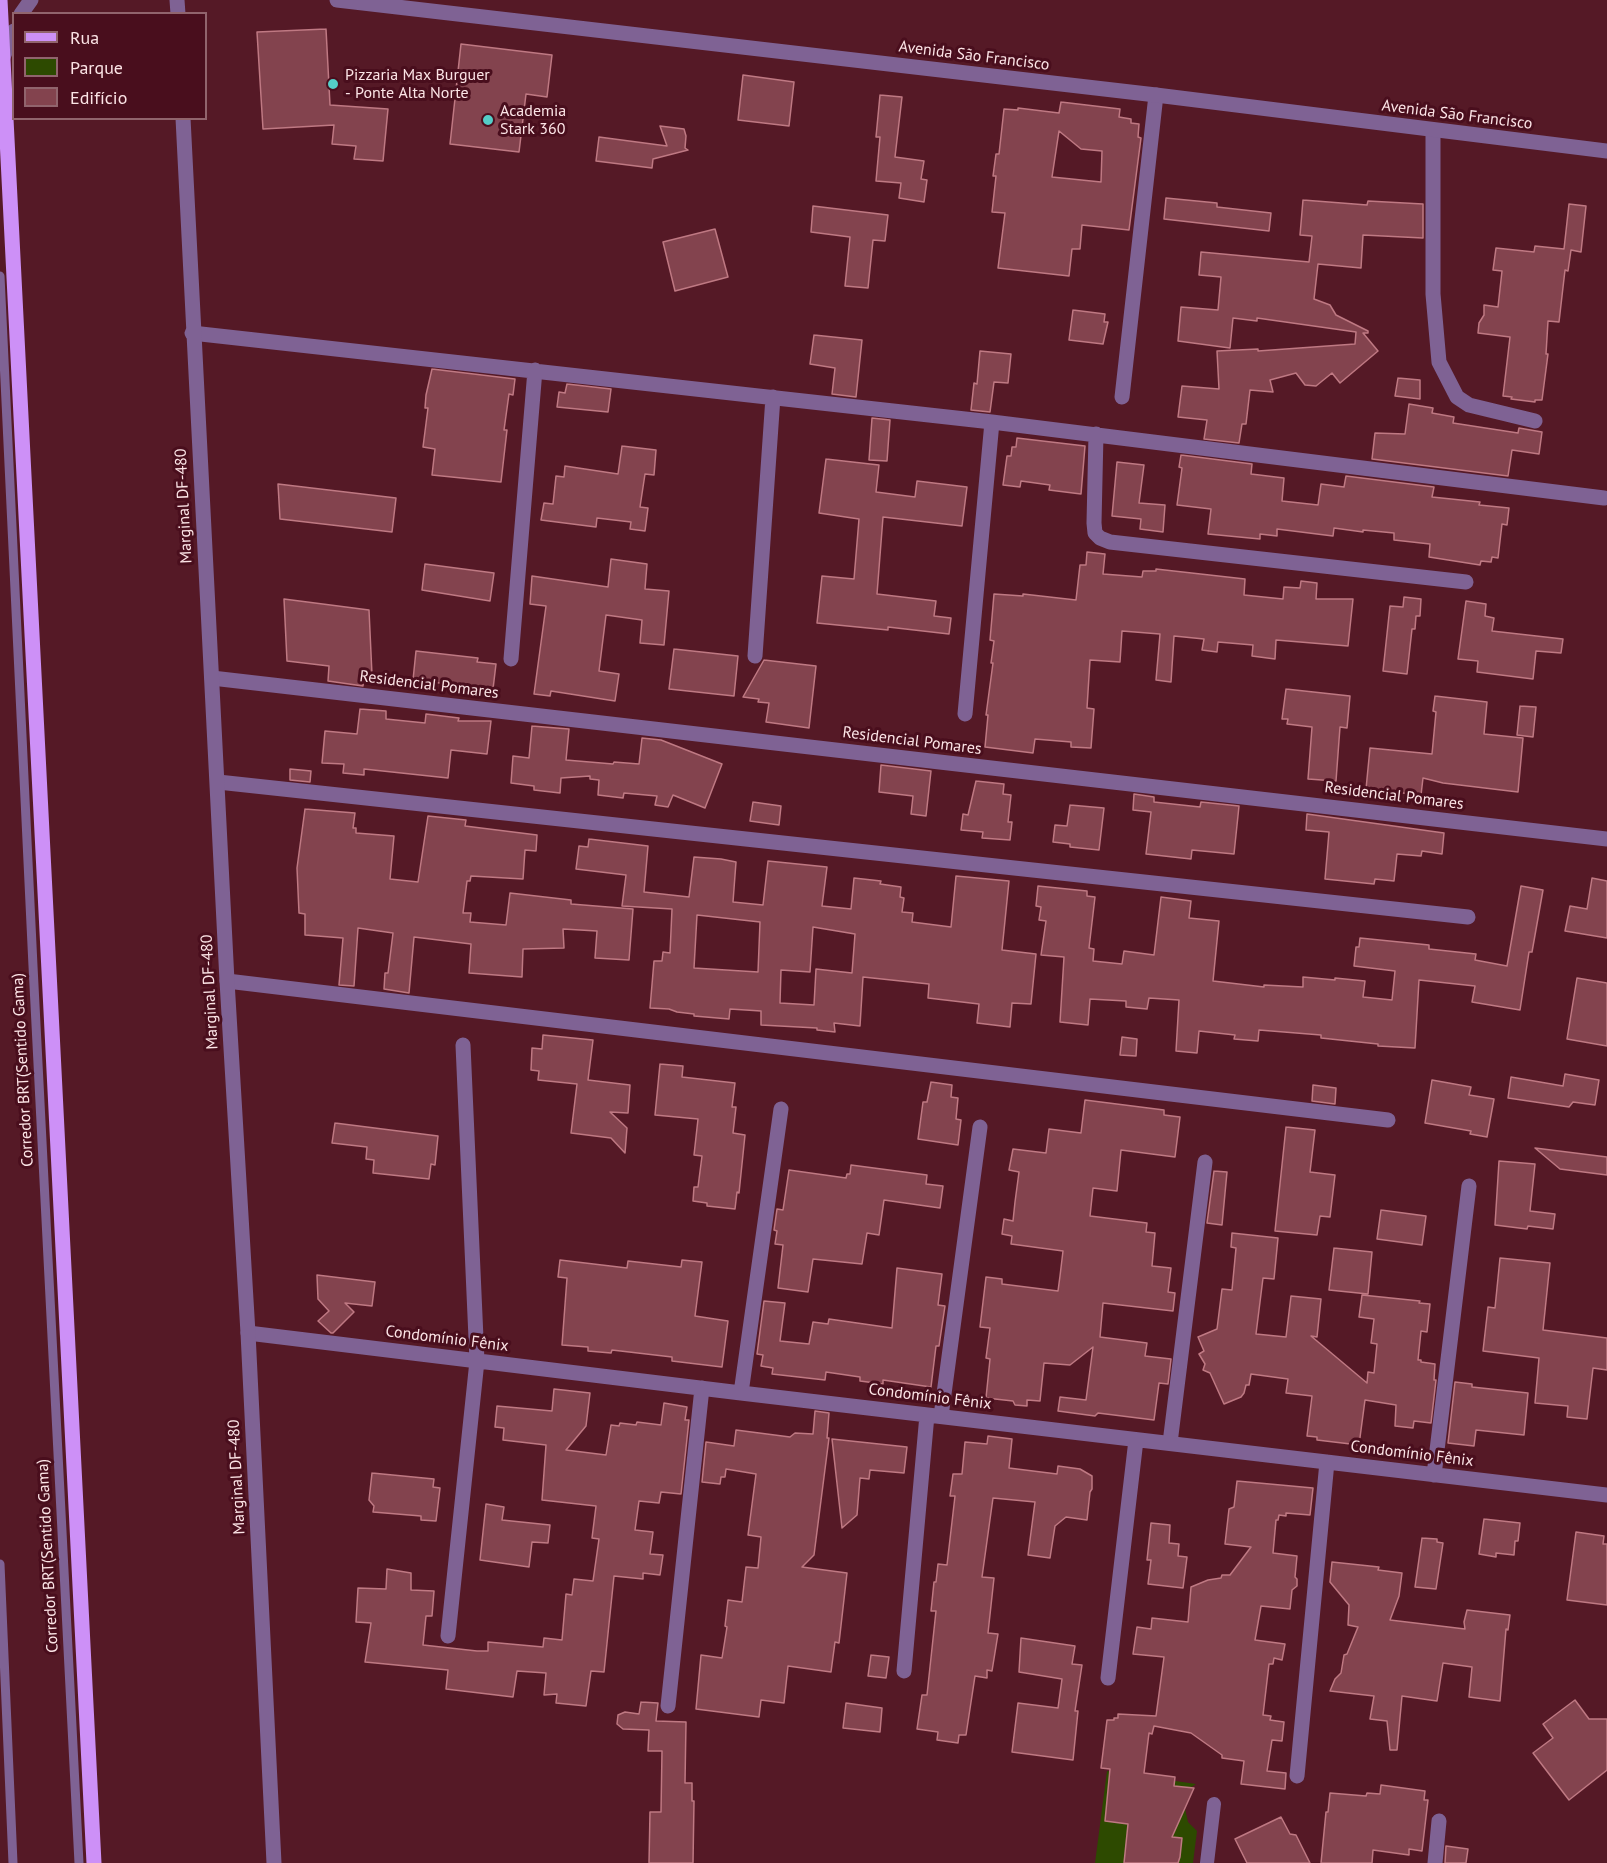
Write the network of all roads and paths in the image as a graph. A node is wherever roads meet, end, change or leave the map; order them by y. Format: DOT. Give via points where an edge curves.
graph roads {
  1 [pos="0,0"];
  2 [pos="337,0"];
  3 [pos="12,36"];
  4 [pos="3,57"];
  5 [pos="1156,95"];
  6 [pos="183,120"];
  7 [pos="1433,131"];
  8 [pos="1607,151"];
  9 [pos="0,276"];
  10 [pos="192,333"];
  11 [pos="535,370"];
  12 [pos="773,397"];
  13 [pos="1122,397"];
  14 [pos="1535,421"];
  15 [pos="992,422"];
  16 [pos="1096,434"];
  17 [pos="1604,498"];
  18 [pos="1466,582"];
  19 [pos="755,656"];
  20 [pos="510,658"];
  21 [pos="212,678"];
  22 [pos="965,714"];
  23 [pos="218,782"];
  24 [pos="1607,839"];
  25 [pos="1468,916"];
  26 [pos="227,981"];
  27 [pos="463,1044"];
  28 [pos="781,1109"];
  29 [pos="1388,1120"];
  30 [pos="980,1127"];
  31 [pos="1205,1162"];
  32 [pos="1469,1186"];
  33 [pos="248,1333"];
  34 [pos="477,1361"];
  35 [pos="702,1388"];
  36 [pos="741,1394"];
  37 [pos="934,1415"];
  38 [pos="1136,1440"];
  39 [pos="1170,1443"];
  40 [pos="1327,1462"];
  41 [pos="1434,1475"];
  42 [pos="1607,1496"];
  43 [pos="0,1564"];
  44 [pos="448,1636"];
  45 [pos="904,1671"];
  46 [pos="1108,1678"];
  47 [pos="668,1706"];
  48 [pos="1297,1776"];
  49 [pos="1214,1804"];
  50 [pos="1439,1821"];
  51 [pos="13,1863"];
  52 [pos="79,1863"];
  53 [pos="94,1863"];
  54 [pos="274,1863"];
  55 [pos="1207,1863"];
  56 [pos="1434,1863"];
  1 -- 4 [label="main road"];
  2 -- 5 [label="street, Avenida São Francisco"];
  3 -- 4 [label="street"];
  4 -- 53 [label="main road"];
  5 -- 7 [label="street, Avenida São Francisco"];
  5 -- 13 [label="street"];
  6 -- 10 [label="street, Marginal DF-480"];
  7 -- 8 [label="street, Avenida São Francisco"];
  7 -- 14 [label="street" via="1433,294 1439,362 1457,397 1469,405"];
  9 -- 52 [label="lane, Corredor BRT(Sentido Gama)"];
  10 -- 11 [label="street"];
  10 -- 21 [label="street, Marginal DF-480"];
  11 -- 12 [label="street"];
  11 -- 20 [label="street"];
  12 -- 15 [label="street"];
  12 -- 19 [label="street"];
  15 -- 16 [label="street"];
  15 -- 22 [label="street"];
  16 -- 17 [label="street"];
  16 -- 18 [label="street" via="1095,532 1110,542"];
  21 -- 23 [label="street, Marginal DF-480"];
  21 -- 24 [label="street, Residencial Pomares"];
  23 -- 25 [label="street"];
  23 -- 26 [label="street, Marginal DF-480"];
  26 -- 29 [label="street"];
  26 -- 33 [label="street, Marginal DF-480"];
  27 -- 34 [label="street"];
  28 -- 36 [label="street"];
  30 -- 37 [label="street"];
  31 -- 39 [label="street"];
  32 -- 41 [label="street"];
  33 -- 34 [label="street, Condomínio Fênix"];
  33 -- 54 [label="street, Marginal DF-480"];
  34 -- 35 [label="street, Condomínio Fênix"];
  34 -- 44 [label="street"];
  35 -- 36 [label="street, Condomínio Fênix"];
  35 -- 47 [label="street"];
  36 -- 37 [label="street, Condomínio Fênix"];
  37 -- 38 [label="street, Condomínio Fênix"];
  37 -- 45 [label="street"];
  38 -- 39 [label="street, Condomínio Fênix"];
  38 -- 46 [label="street"];
  39 -- 40 [label="street, Condomínio Fênix"];
  40 -- 41 [label="street, Condomínio Fênix"];
  40 -- 48 [label="street"];
  41 -- 42 [label="street, Condomínio Fênix"];
  43 -- 51 [label="lane"];
  49 -- 55 [label="street"];
  50 -- 56 [label="street"];
}
